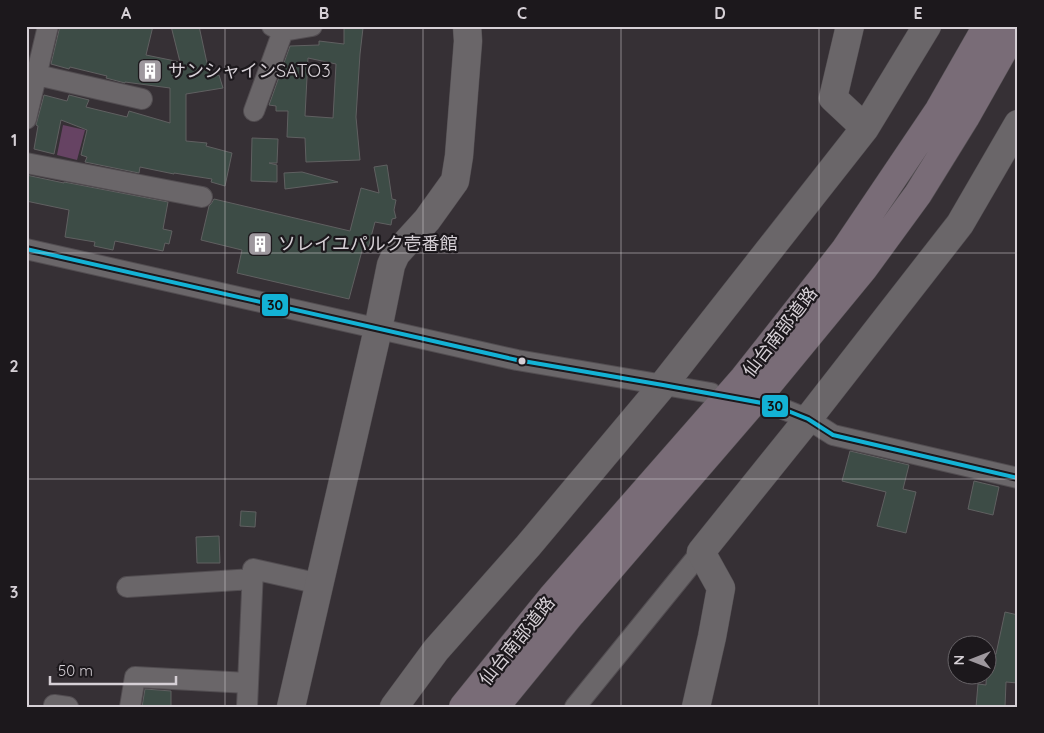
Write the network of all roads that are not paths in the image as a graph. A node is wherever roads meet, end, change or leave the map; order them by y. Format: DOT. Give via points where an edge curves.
graph roads {
  1 [pos="48,26"];
  2 [pos="312,26"];
  3 [pos="467,26"];
  4 [pos="850,26"];
  5 [pos="927,26"];
  6 [pos="987,26"];
  7 [pos="1017,26"];
  8 [pos="278,29"];
  9 [pos="37,75"];
  10 [pos="142,99"];
  11 [pos="254,111"];
  12 [pos="26,119"];
  13 [pos="1018,124"];
  14 [pos="865,128"];
  15 [pos="26,163"];
  16 [pos="202,197"];
  17 [pos="26,249"];
  18 [pos="378,328"];
  19 [pos="663,385"];
  20 [pos="711,393"];
  21 [pos="773,405"];
  22 [pos="808,418"];
  23 [pos="1018,478"];
  24 [pos="701,552"];
  25 [pos="253,579"];
  26 [pos="320,584"];
  27 [pos="127,587"];
  28 [pos="248,683"];
  29 [pos="130,707"];
  30 [pos="247,707"];
  31 [pos="292,707"];
  32 [pos="394,707"];
  33 [pos="463,707"];
  34 [pos="496,707"];
  35 [pos="575,707"];
  36 [pos="696,707"];
  1 -- 9 [label="street"];
  2 -- 8 [label="street"];
  3 -- 18 [label="street" via="455,180 427,220 396,254"];
  4 -- 14 [label="street" via="834,98"];
  5 -- 14 [label="street"];
  6 -- 33 [label="highway, 仙台南部道路" via="939,110 844,251 744,378 552,597"];
  7 -- 34 [label="highway, 仙台南部道路" via="966,118 918,194 864,268"];
  8 -- 11 [label="street"];
  9 -- 10 [label="street"];
  9 -- 12 [label="street"];
  13 -- 22 [label="street" via="960,224"];
  14 -- 19 [label="street"];
  15 -- 16 [label="street"];
  17 -- 18 [label="street"];
  18 -- 19 [label="street" via="517,360"];
  18 -- 26 [label="street"];
  19 -- 20 [label="street"];
  19 -- 32 [label="street" via="436,650"];
  21 -- 22 [label="street"];
  22 -- 23 [label="street" via="833,435"];
  22 -- 24 [label="street"];
  24 -- 35 [label="street"];
  24 -- 36 [label="street" via="720,588"];
  25 -- 26 [label="street" via="253,569"];
  25 -- 27 [label="street"];
  25 -- 28 [label="street"];
  26 -- 31 [label="street"];
  28 -- 29 [label="street" via="135,677"];
  28 -- 30 [label="street"];
}
